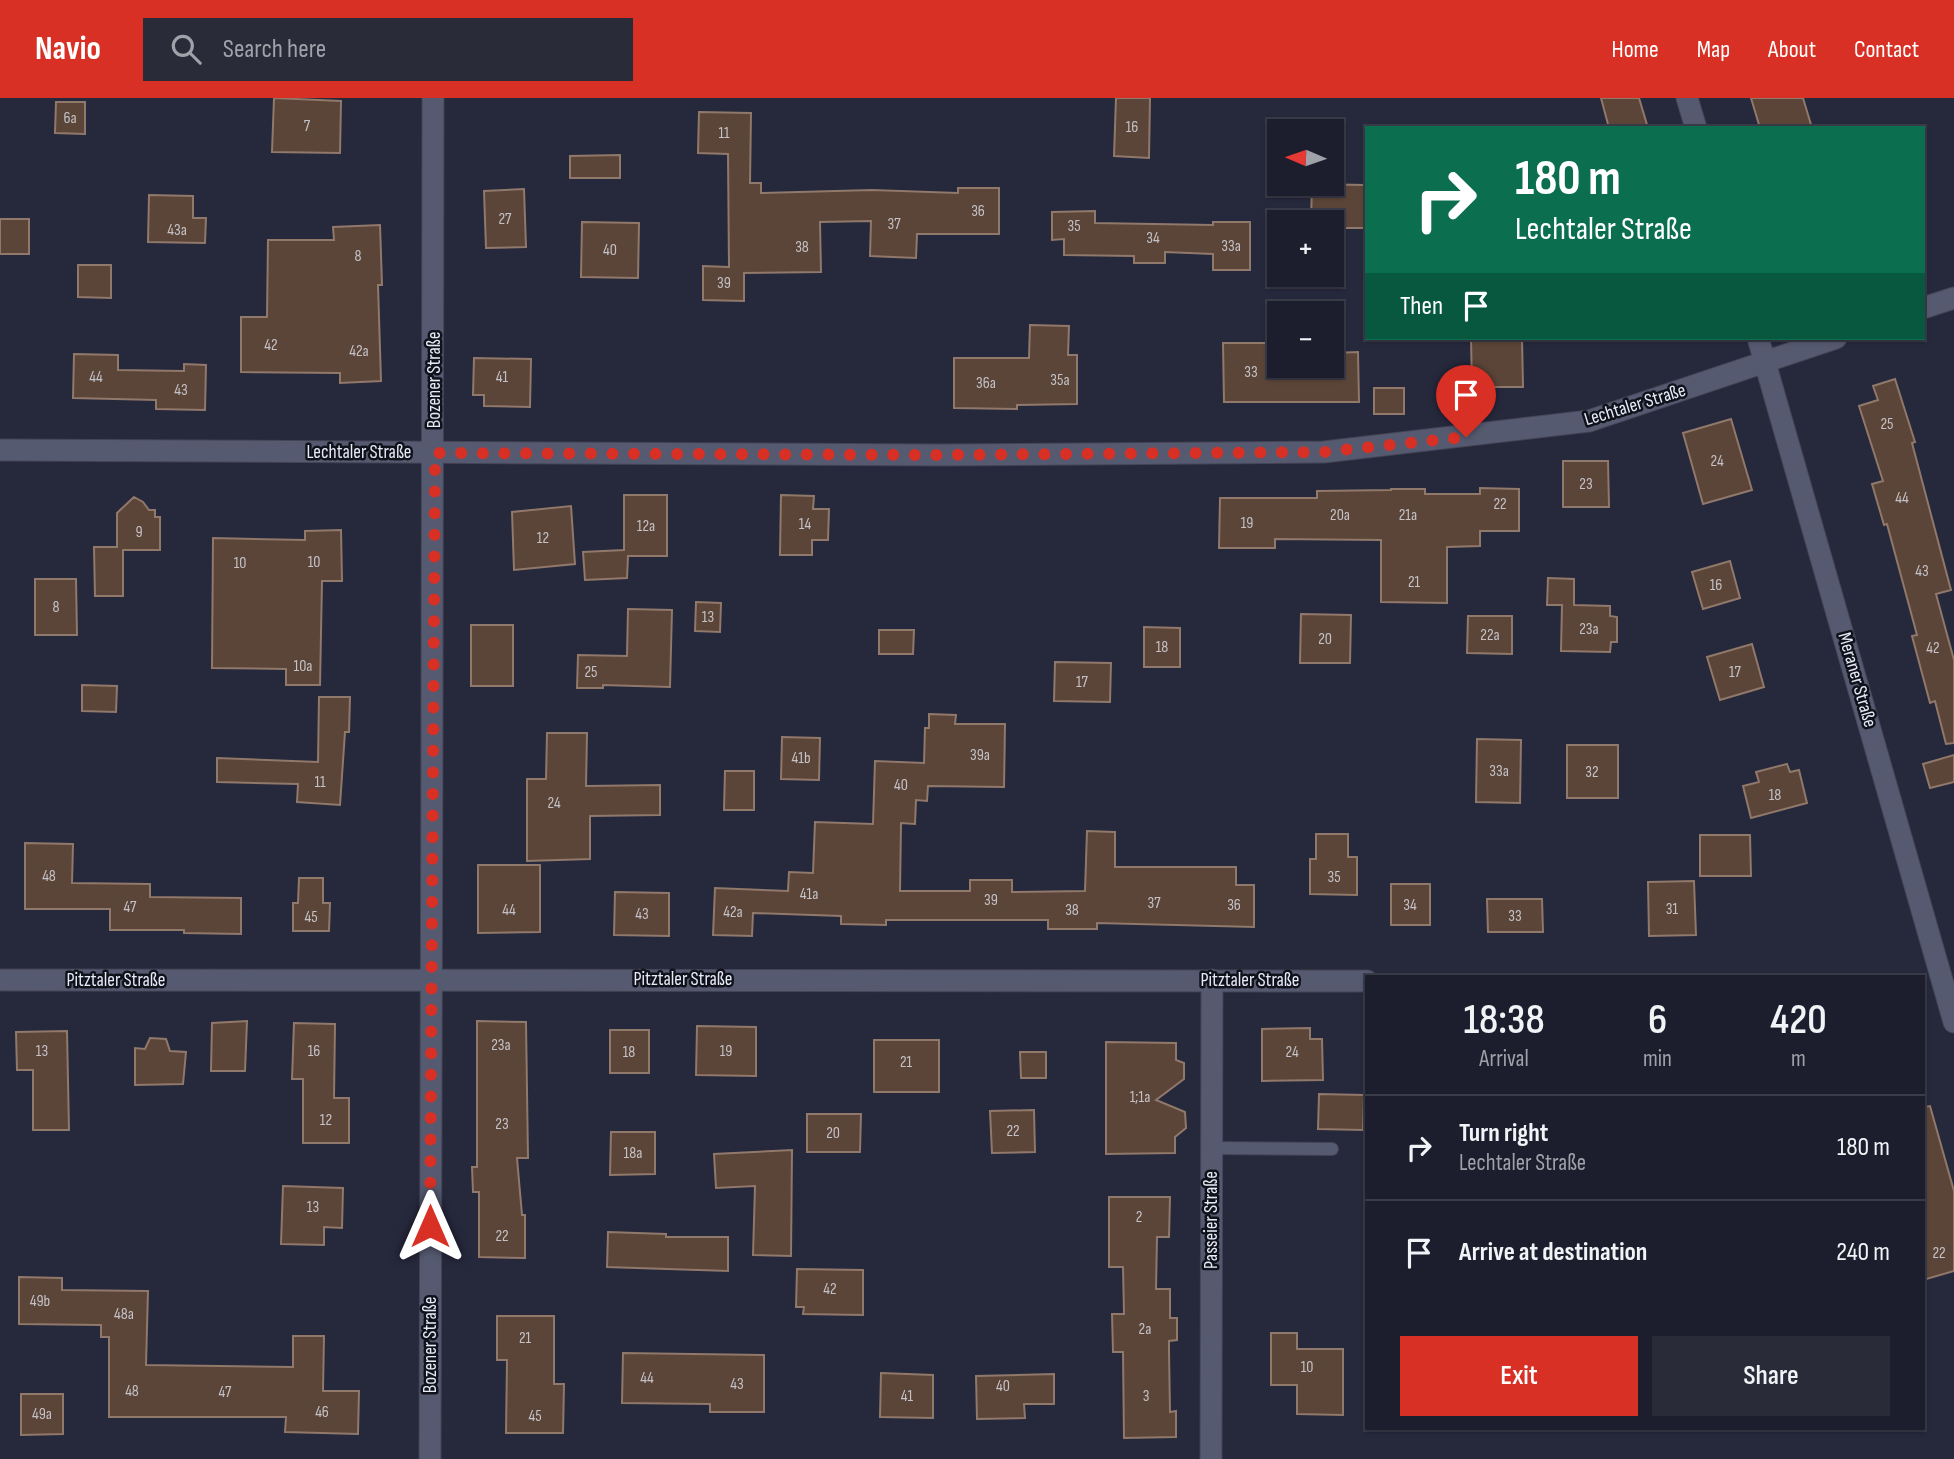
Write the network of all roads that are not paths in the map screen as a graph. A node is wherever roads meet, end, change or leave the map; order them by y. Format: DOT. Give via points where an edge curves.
graph roads {
  1 [pos="433,98"];
  2 [pos="1687,98"];
  3 [pos="1695,126"];
  4 [pos="1954,298"];
  5 [pos="1925,307"];
  6 [pos="1759,340"];
  7 [pos="1830,340"];
  8 [pos="1765,362"];
  9 [pos="0,450"];
  10 [pos="435,453"];
  11 [pos="0,980"];
  12 [pos="1212,980"];
  13 [pos="1365,981"];
  14 [pos="430,982"];
  15 [pos="1933,982"];
  16 [pos="1954,1022"];
  17 [pos="1210,1148"];
  18 [pos="1332,1149"];
  19 [pos="430,1459"];
  20 [pos="1212,1459"];
  1 -- 10 [label="street, Bozener Straße"];
  2 -- 3 [label="street"];
  4 -- 5 [label="street"];
  6 -- 8 [label="street, Meraner Straße"];
  7 -- 8 [label="street, Lechtaler Straße"];
  8 -- 10 [label="street, Lechtaler Straße" via="1588,421 1324,452"];
  8 -- 15 [label="street, Meraner Straße"];
  9 -- 10 [label="street, Lechtaler Straße"];
  10 -- 14 [label="street, Bozener Straße"];
  11 -- 14 [label="street, Pitztaler Straße"];
  12 -- 13 [label="street, Pitztaler Straße"];
  12 -- 14 [label="street, Pitztaler Straße"];
  12 -- 17 [label="street, Passeier Straße"];
  14 -- 19 [label="street, Bozener Straße"];
  15 -- 16 [label="street, Meraner Straße"];
  17 -- 18 [label="lane"];
  17 -- 20 [label="street, Passeier Straße"];
}
